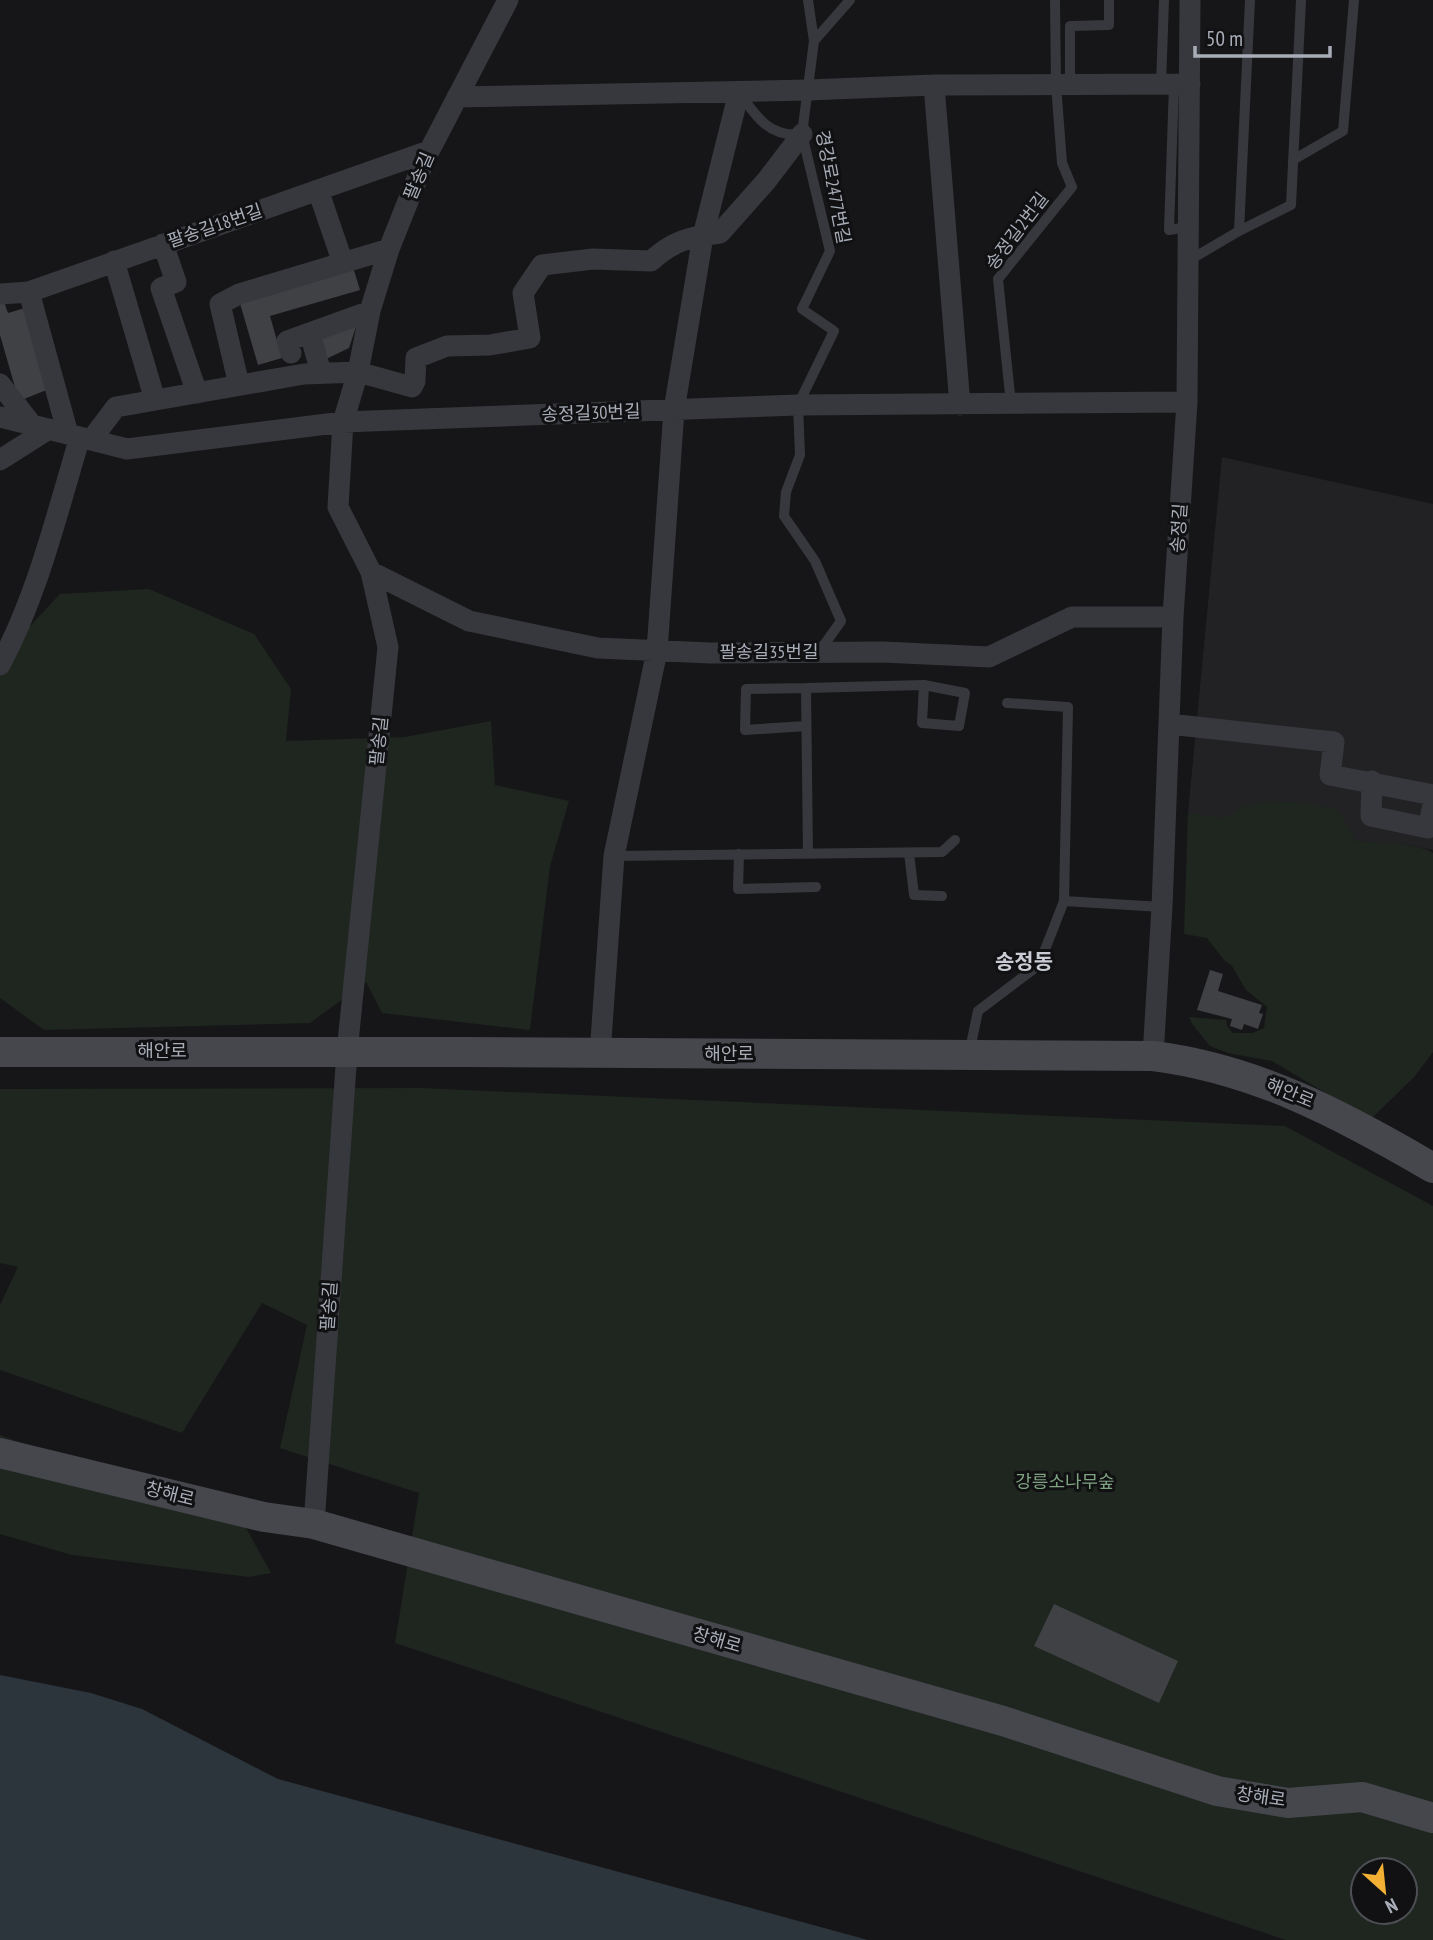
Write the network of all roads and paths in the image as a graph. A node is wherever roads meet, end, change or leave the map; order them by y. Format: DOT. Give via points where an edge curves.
graph roads {
  1 [pos="508,0"];
  2 [pos="808,0"];
  3 [pos="850,0"];
  4 [pos="1055,0"];
  5 [pos="1109,0"];
  6 [pos="1164,0"];
  7 [pos="1190,0"];
  8 [pos="1250,0"];
  9 [pos="1301,0"];
  10 [pos="1354,0"];
  11 [pos="814,41"];
  12 [pos="934,85"];
  13 [pos="1063,85"];
  14 [pos="1175,85"];
  15 [pos="808,90"];
  16 [pos="739,92"];
  17 [pos="457,97"];
  18 [pos="802,134"];
  19 [pos="429,151"];
  20 [pos="1293,160"];
  21 [pos="318,190"];
  22 [pos="1240,231"];
  23 [pos="703,236"];
  24 [pos="163,244"];
  25 [pos="389,249"];
  26 [pos="114,261"];
  27 [pos="1188,261"];
  28 [pos="342,263"];
  29 [pos="29,292"];
  30 [pos="0,294"];
  31 [pos="370,311"];
  32 [pos="310,333"];
  33 [pos="291,353"];
  34 [pos="358,372"];
  35 [pos="321,373"];
  36 [pos="0,384"];
  37 [pos="239,385"];
  38 [pos="197,393"];
  39 [pos="155,400"];
  40 [pos="1187,402"];
  41 [pos="1011,404"];
  42 [pos="798,405"];
  43 [pos="960,405"];
  44 [pos="674,410"];
  45 [pos="343,422"];
  46 [pos="43,425"];
  47 [pos="0,460"];
  48 [pos="371,572"];
  49 [pos="1173,617"];
  50 [pos="657,651"];
  51 [pos="819,652"];
  52 [pos="0,665"];
  53 [pos="925,685"];
  54 [pos="806,688"];
  55 [pos="1007,703"];
  56 [pos="1169,724"];
  57 [pos="806,726"];
  58 [pos="1372,782"];
  59 [pos="1433,795"];
  60 [pos="1433,805"];
  61 [pos="955,840"];
  62 [pos="909,853"];
  63 [pos="739,854"];
  64 [pos="808,854"];
  65 [pos="614,856"];
  66 [pos="816,887"];
  67 [pos="942,896"];
  68 [pos="1064,901"];
  69 [pos="1162,907"];
  70 [pos="0,1052"];
  71 [pos="347,1052"];
  72 [pos="600,1054"];
  73 [pos="969,1054"];
  74 [pos="1153,1056"];
  75 [pos="1433,1168"];
  76 [pos="0,1453"];
  77 [pos="314,1524"];
  78 [pos="1433,1818"];
  1 -- 17 [label="street, 팔송길"];
  2 -- 11 [label="lane, 경강로2477번길"];
  3 -- 11 [label="lane"];
  4 -- 13 [label="lane, 송정길2번길"];
  5 -- 13 [label="lane" via="1109,25 1070,26"];
  6 -- 14 [label="lane"];
  7 -- 14 [label="street, 송정길"];
  8 -- 22 [label="lane"];
  9 -- 20 [label="lane"];
  10 -- 20 [label="lane" via="1343,131"];
  11 -- 15 [label="lane, 경강로2477번길"];
  12 -- 13 [label="street"];
  12 -- 15 [label="street"];
  12 -- 43 [label="street"];
  13 -- 14 [label="street"];
  13 -- 41 [label="lane, 송정길2번길" via="1062,163 1072,187 998,279"];
  14 -- 27 [label="street, 송정길"];
  15 -- 16 [label="street"];
  15 -- 18 [label="lane, 경강로2477번길"];
  16 -- 17 [label="street"];
  16 -- 18 [label="lane" via="761,123 787,136"];
  16 -- 23 [label="street"];
  17 -- 19 [label="street, 팔송길"];
  18 -- 23 [label="street" via="720,233"];
  18 -- 42 [label="lane, 경강로2477번길" via="830,251 802,309 834,331"];
  19 -- 21 [label="street, 팔송길18번길"];
  19 -- 25 [label="street, 팔송길"];
  20 -- 22 [label="lane" via="1291,205"];
  21 -- 24 [label="street, 팔송길18번길"];
  21 -- 28 [label="street"];
  22 -- 27 [label="lane"];
  23 -- 34 [label="street" via="666,247 651,261 593,259 542,265 523,293 530,338 447,346 416,358 412,387"];
  23 -- 44 [label="street"];
  24 -- 26 [label="street, 팔송길18번길"];
  24 -- 38 [label="street" via="176,282 161,288"];
  25 -- 28 [label="street"];
  25 -- 31 [label="street, 팔송길"];
  26 -- 29 [label="street, 팔송길18번길"];
  26 -- 39 [label="street"];
  27 -- 40 [label="street, 송정길"];
  28 -- 37 [label="street" via="220,304"];
  29 -- 30 [label="street, 팔송길18번길"];
  29 -- 46 [label="street"];
  31 -- 32 [label="street"];
  31 -- 34 [label="street, 팔송길"];
  32 -- 33 [label="street" via="287,341"];
  32 -- 35 [label="street"];
  34 -- 35 [label="street"];
  34 -- 45 [label="street, 팔송길"];
  35 -- 37 [label="street"];
  36 -- 46 [label="street"];
  37 -- 38 [label="street"];
  38 -- 39 [label="street"];
  39 -- 46 [label="street"];
  40 -- 41 [label="street, 송정길30번길"];
  40 -- 49 [label="street, 송정길"];
  41 -- 43 [label="street, 송정길30번길"];
  42 -- 43 [label="street, 송정길30번길"];
  42 -- 44 [label="street, 송정길30번길"];
  42 -- 51 [label="lane" via="800,455 786,492 784,516 815,561 841,621"];
  44 -- 45 [label="street, 송정길30번길"];
  44 -- 50 [label="street"];
  45 -- 46 [label="street, 송정길30번길" via="127,449"];
  45 -- 48 [label="street, 팔송길" via="338,507"];
  46 -- 47 [label="street"];
  46 -- 52 [label="street" via="42,561"];
  48 -- 50 [label="street, 팔송길35번길" via="469,621 598,648"];
  48 -- 71 [label="street, 팔송길" via="388,647"];
  49 -- 51 [label="street, 팔송길35번길" via="1072,617 989,656"];
  49 -- 56 [label="street, 송정길"];
  50 -- 51 [label="street, 팔송길35번길"];
  50 -- 65 [label="street"];
  53 -- 53 [label="lane" via="922,723 959,726 965,693"];
  53 -- 54 [label="lane"];
  54 -- 57 [label="lane"];
  54 -- 57 [label="lane" via="746,689 744,730"];
  55 -- 68 [label="lane" via="1068,707"];
  56 -- 58 [label="street" via="1334,742 1329,775"];
  56 -- 69 [label="street, 송정길"];
  57 -- 64 [label="lane"];
  58 -- 59 [label="street"];
  58 -- 60 [label="street" via="1371,816 1427,828"];
  61 -- 62 [label="lane" via="942,852"];
  62 -- 64 [label="lane"];
  62 -- 67 [label="lane" via="914,895"];
  63 -- 64 [label="lane"];
  63 -- 65 [label="lane"];
  63 -- 66 [label="lane" via="738,889"];
  65 -- 72 [label="street"];
  68 -- 69 [label="lane"];
  68 -- 73 [label="lane" via="1039,965 978,1011"];
  69 -- 74 [label="street, 송정길"];
  70 -- 71 [label="street, 해안로"];
  71 -- 72 [label="street, 해안로"];
  71 -- 77 [label="street, 팔송길"];
  72 -- 73 [label="street, 해안로"];
  73 -- 74 [label="street, 해안로"];
  74 -- 75 [label="street, 해안로" via="1223,1068 1315,1103"];
  76 -- 77 [label="street, 창해로" via="264,1517"];
  77 -- 78 [label="street, 창해로" via="1003,1721 1217,1791 1288,1802 1362,1797"];
}
